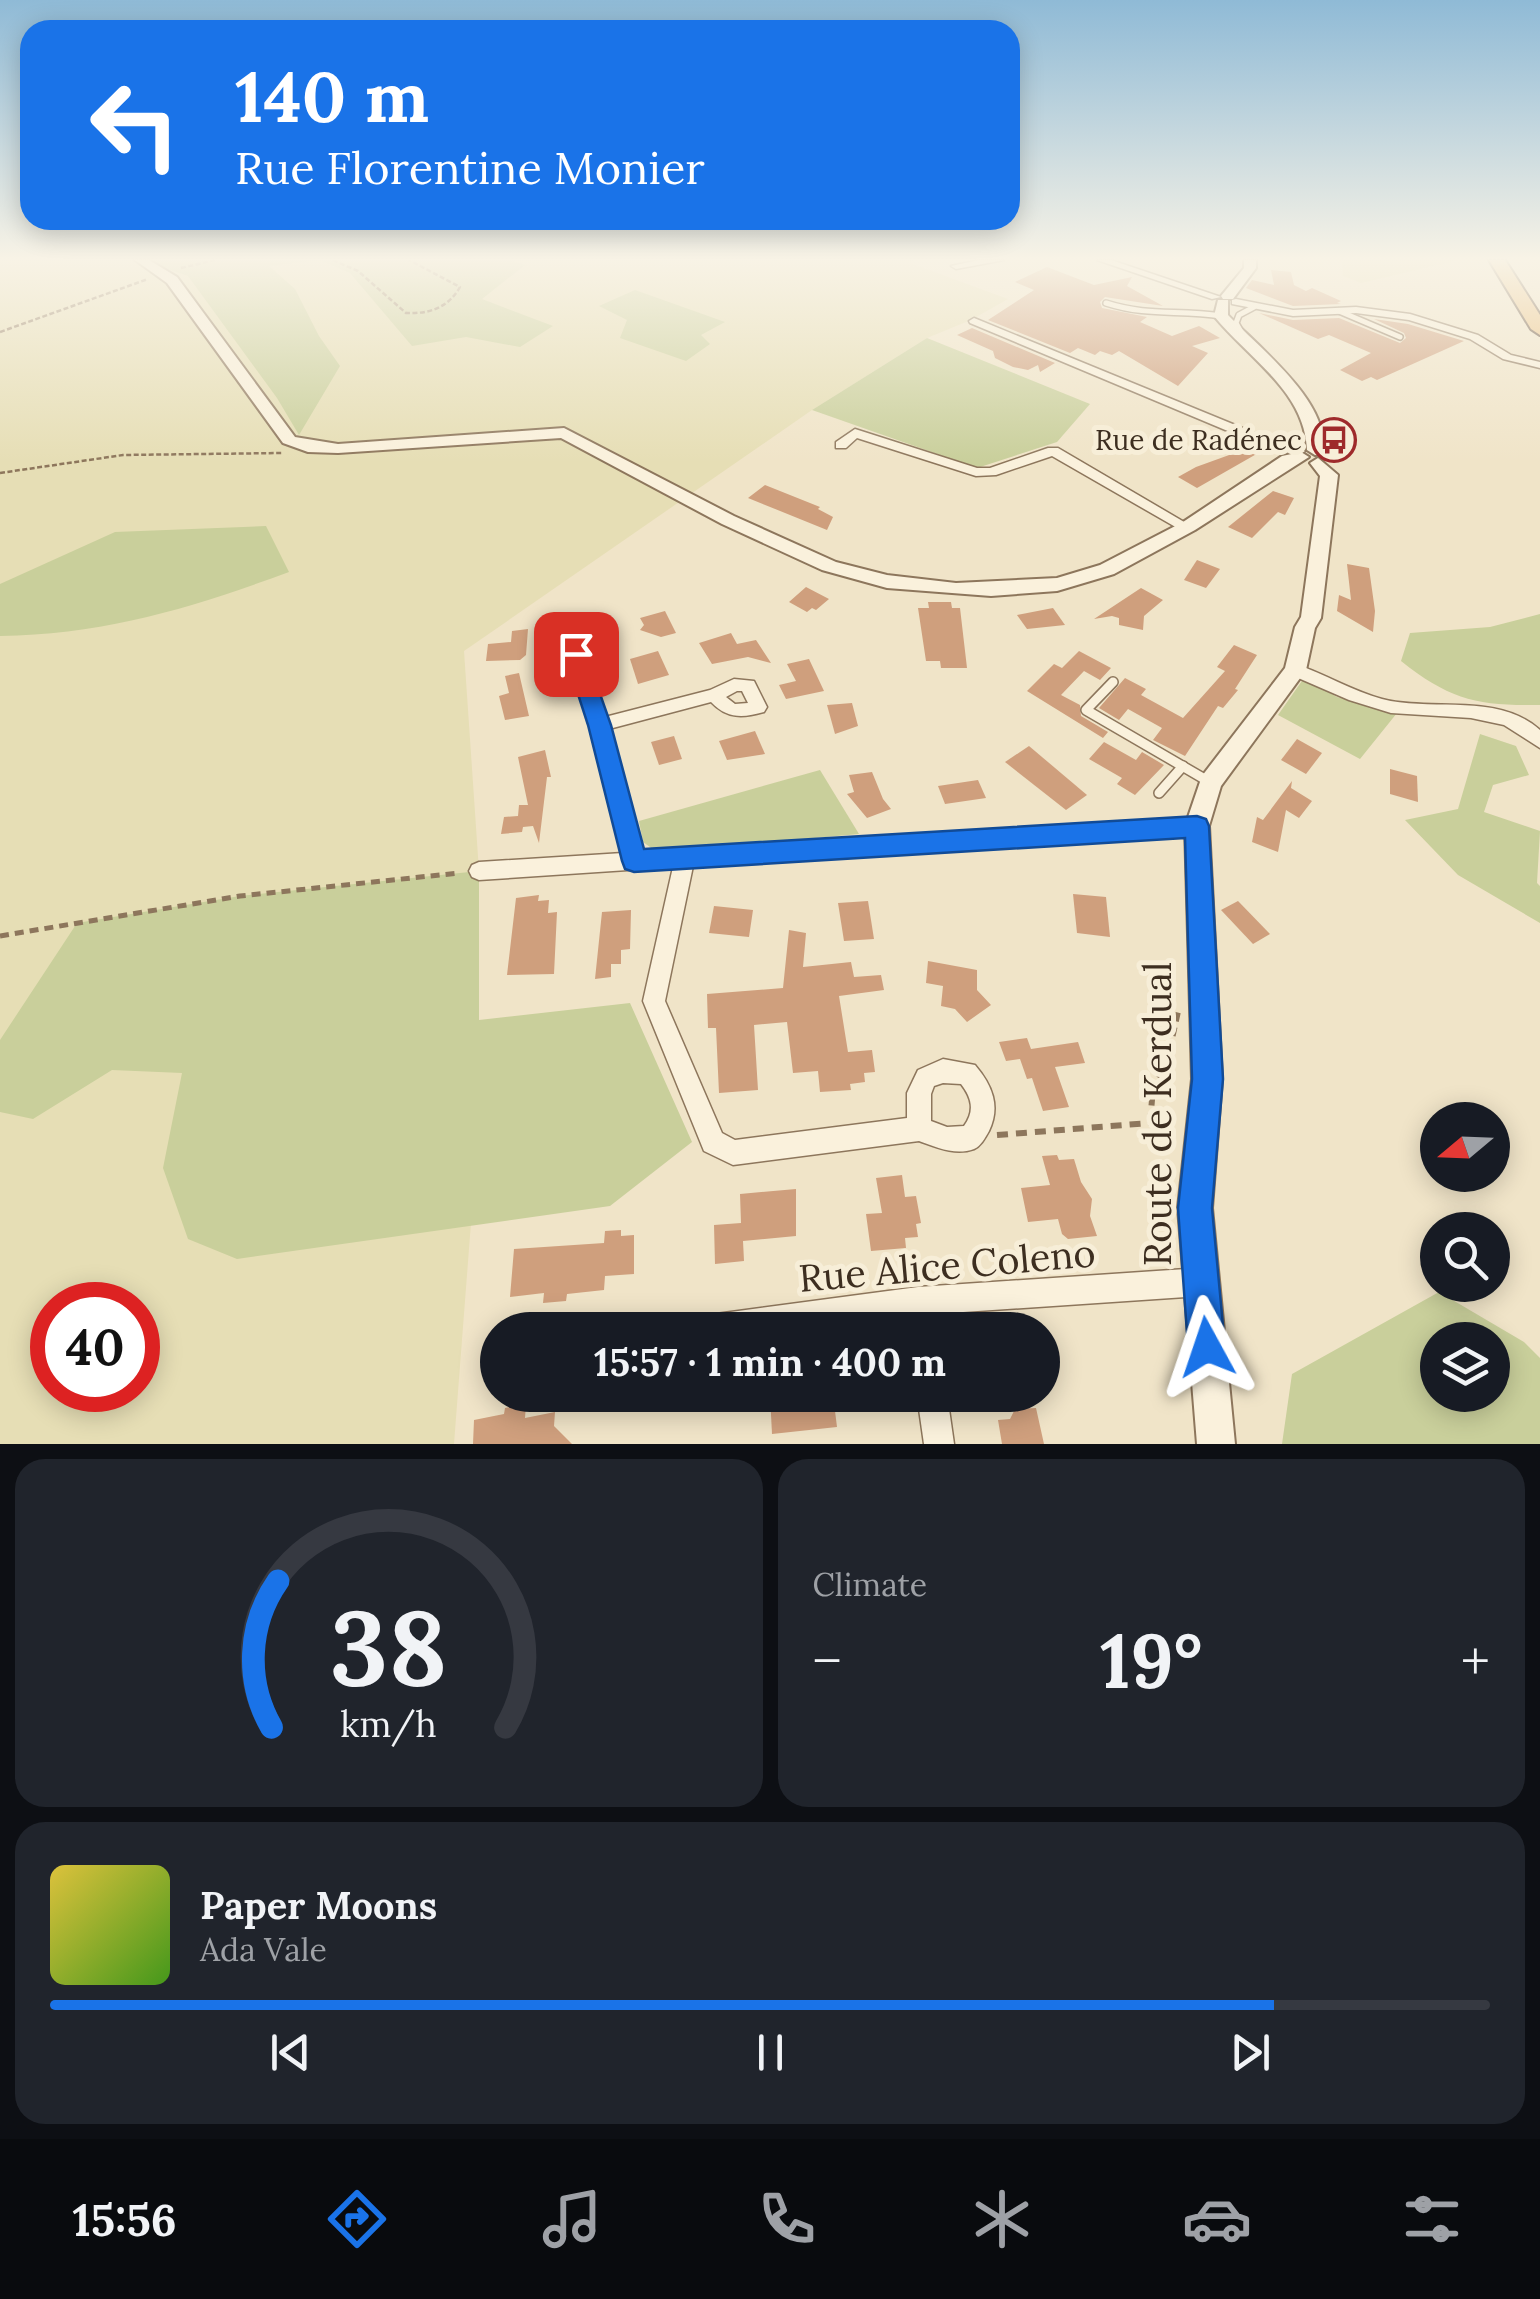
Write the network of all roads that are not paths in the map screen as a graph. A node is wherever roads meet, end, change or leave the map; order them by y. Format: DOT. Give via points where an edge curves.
graph roads {
  1 [pos="205,327"];
  2 [pos="989,327"];
  3 [pos="1233,327"];
  4 [pos="1239,327"];
  5 [pos="1376,327"];
  6 [pos="1447,327"];
  7 [pos="1235,334"];
  8 [pos="1400,338"];
  9 [pos="1540,364"];
  10 [pos="841,445"];
  11 [pos="1308,455"];
  12 [pos="1184,526"];
  13 [pos="576,630"];
  14 [pos="1295,670"];
  15 [pos="1113,682"];
  16 [pos="714,695"];
  17 [pos="599,725"];
  18 [pos="1540,741"];
  19 [pos="1183,766"];
  20 [pos="1210,783"];
  21 [pos="1159,793"];
  22 [pos="1197,826"];
  23 [pos="685,858"];
  24 [pos="634,861"];
  25 [pos="479,871"];
  26 [pos="919,1130"];
  27 [pos="1201,1282"];
  28 [pos="918,1302"];
  29 [pos="840,1312"];
  30 [pos="919,1312"];
  31 [pos="934,1412"];
  32 [pos="939,1444"];
  33 [pos="1216,1444"];
  1 -- 12 [label="street" via="301,448 564,432 829,566 882,579 1019,590 1086,577"];
  2 -- 11 [label="street"];
  3 -- 7 [label="street, Route de Kerdual"];
  4 -- 7 [label="lane"];
  5 -- 8 [label="lane"];
  6 -- 9 [label="street"];
  7 -- 11 [label="street, Route de Kerdual" via="1309,416 1318,444"];
  10 -- 12 [label="street" via="855,432 976,472 1053,451"];
  11 -- 12 [label="street" via="1288,460"];
  11 -- 14 [label="street, Route de Kerdual" via="1329,475 1312,618"];
  13 -- 17 [label="street" via="576,654"];
  14 -- 18 [label="street" via="1386,706 1502,714"];
  14 -- 20 [label="street, Route de Kerdual"];
  15 -- 19 [label="lane" via="1086,710"];
  16 -- 17 [label="street"];
  17 -- 24 [label="street"];
  19 -- 20 [label="lane"];
  19 -- 21 [label="lane"];
  20 -- 22 [label="street, Route de Kerdual"];
  22 -- 23 [label="street"];
  22 -- 27 [label="street, Route de Kerdual" via="1207,1079 1195,1208"];
  23 -- 24 [label="street"];
  23 -- 26 [label="street" via="654,1000 713,1142 734,1153"];
  24 -- 25 [label="street"];
  26 -- 26 [label="street" via="970,1138 984,1121 984,1094 967,1073 926,1078 918,1093"];
  27 -- 28 [label="street, Rue Alice Coleno"];
  27 -- 33 [label="street, Route de Kerdual"];
  28 -- 29 [label="street, Rue Alice Coleno"];
  28 -- 30 [label="street"];
  31 -- 32 [label="street"];
}
